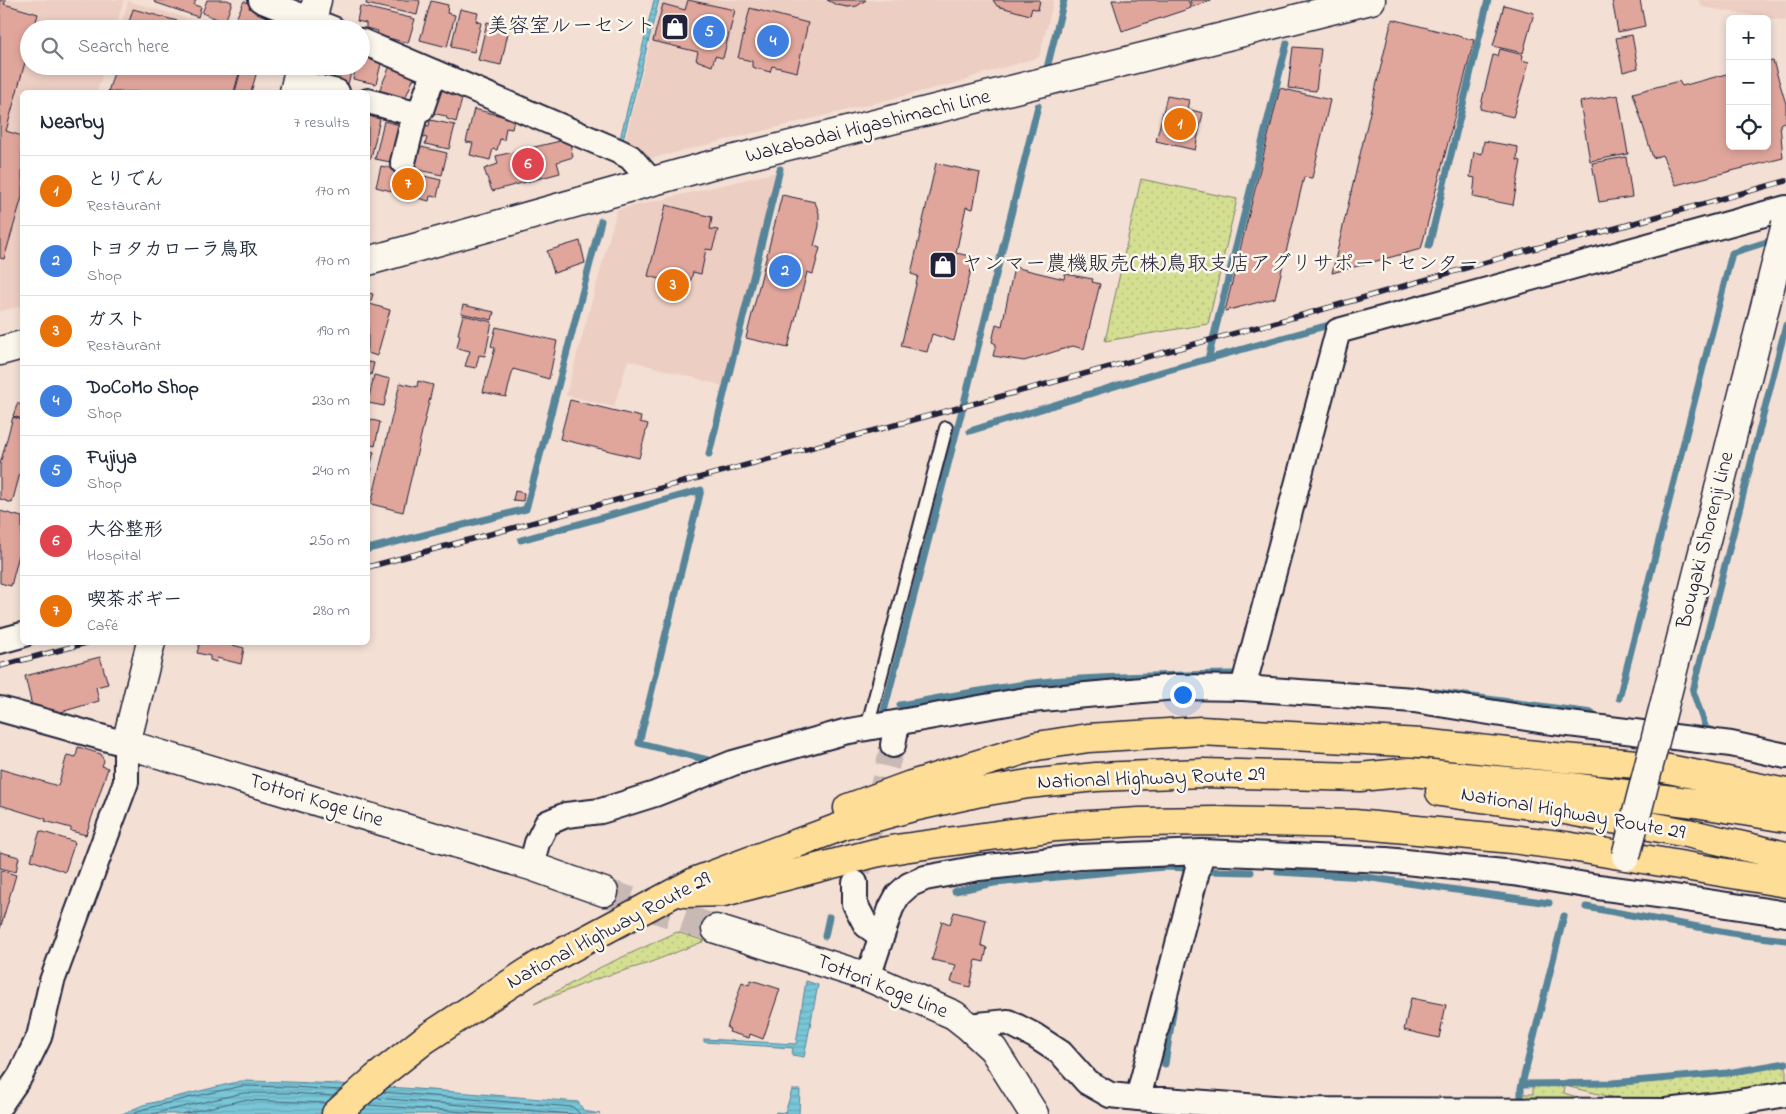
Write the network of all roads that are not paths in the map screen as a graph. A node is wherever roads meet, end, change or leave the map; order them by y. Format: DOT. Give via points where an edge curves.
graph roads {
  1 [pos="261,0"];
  2 [pos="1371,0"];
  3 [pos="318,20"];
  4 [pos="370,45"];
  5 [pos="434,72"];
  6 [pos="297,80"];
  7 [pos="330,90"];
  8 [pos="370,102"];
  9 [pos="415,114"];
  10 [pos="404,162"];
  11 [pos="652,182"];
  12 [pos="1786,208"];
  13 [pos="1786,224"];
  14 [pos="370,259"];
  15 [pos="20,346"];
  16 [pos="0,351"];
  17 [pos="946,428"];
  18 [pos="20,636"];
  19 [pos="0,641"];
  20 [pos="150,645"];
  21 [pos="1243,688"];
  22 [pos="0,709"];
  23 [pos="868,728"];
  24 [pos="126,744"];
  25 [pos="1786,756"];
  26 [pos="1649,765"];
  27 [pos="1360,777"];
  28 [pos="1786,793"];
  29 [pos="1786,818"];
  30 [pos="1202,852"];
  31 [pos="1626,856"];
  32 [pos="1786,856"];
  33 [pos="531,866"];
  34 [pos="855,883"];
  35 [pos="1786,883"];
  36 [pos="684,887"];
  37 [pos="604,892"];
  38 [pos="1786,914"];
  39 [pos="716,928"];
  40 [pos="881,936"];
  41 [pos="868,977"];
  42 [pos="968,1026"];
  43 [pos="1786,1094"];
  44 [pos="1138,1098"];
  45 [pos="0,1105"];
  46 [pos="1030,1107"];
  47 [pos="336,1114"];
  1 -- 3 [label="street"];
  2 -- 11 [label="main road, Wakabadai Higashimachi Line"];
  4 -- 5 [label="street"];
  5 -- 9 [label="street" via="421,110"];
  5 -- 11 [label="street" via="630,157"];
  6 -- 7 [label="street"];
  8 -- 9 [label="street"];
  9 -- 10 [label="street"];
  11 -- 14 [label="main road, Wakabadai Higashimachi Line"];
  12 -- 21 [label="street" via="1338,330"];
  13 -- 26 [label="main road, Bougaki Shorenji Line, bridge"];
  15 -- 16 [label="main road"];
  17 -- 23 [label="lane"];
  18 -- 19 [label="street"];
  20 -- 24 [label="main road"];
  21 -- 23 [label="street" via="1176,688 1018,701 895,734"];
  21 -- 25 [label="street" via="1414,700 1545,721 1731,744"];
  22 -- 24 [label="street"];
  23 -- 33 [label="street" via="733,763 601,811 566,815 547,823"];
  24 -- 33 [label="main road, Tottori Koge Line"];
  24 -- 45 [label="street" via="126,782 52,981 39,1037 20,1076"];
  26 -- 28 [label="highway"];
  26 -- 31 [label="main road, Bougaki Shorenji Line, bridge"];
  26 -- 36 [label="highway" via="1420,743 1276,734 1201,731 1088,738 1037,746 911,785 790,830"];
  27 -- 29 [label="highway, National Highway Route 29" via="1411,772 1571,787"];
  27 -- 32 [label="highway, National Highway Route 29" via="1565,810 1688,833"];
  27 -- 36 [label="highway, National Highway Route 29" via="1203,773 1096,777 1028,784 914,807 842,826"];
  30 -- 38 [label="street" via="1386,860 1513,873"];
  30 -- 40 [label="street" via="1080,857 979,868 925,878 909,885 898,895"];
  30 -- 44 [label="street"];
  31 -- 35 [label="highway"];
  31 -- 36 [label="highway" via="1566,846 1354,824 1139,822 1056,827 884,852 724,892"];
  33 -- 37 [label="main road, Tottori Koge Line"];
  34 -- 40 [label="street" via="855,904 866,924"];
  36 -- 47 [label="highway, National Highway Route 29" via="539,966 424,1040"];
  39 -- 41 [label="main road, Tottori Koge Line"];
  40 -- 41 [label="street"];
  41 -- 42 [label="main road, Tottori Koge Line" via="954,1015"];
  42 -- 44 [label="street" via="1008,1022 1062,1053 1087,1082 1110,1095"];
  42 -- 46 [label="main road, Tottori Koge Line" via="992,1049"];
  43 -- 44 [label="street" via="1666,1111 1302,1110"];
}
